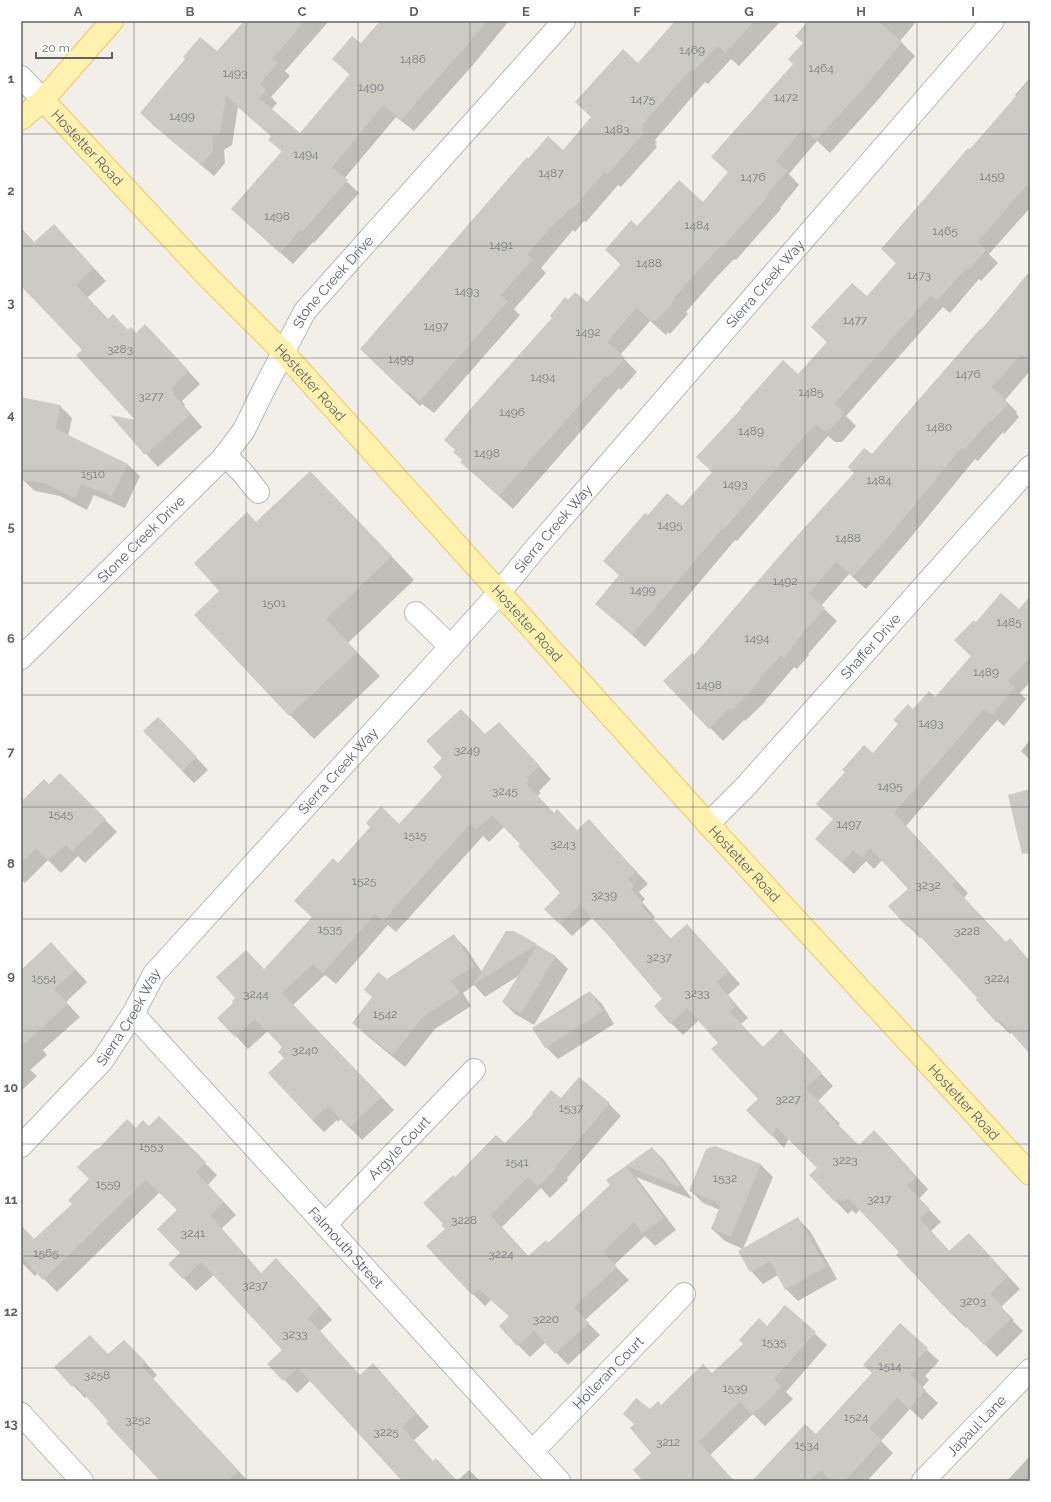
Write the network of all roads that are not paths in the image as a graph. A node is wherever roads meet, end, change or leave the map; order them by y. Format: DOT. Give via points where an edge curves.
graph roads {
  1 [pos="112,21"];
  2 [pos="564,21"];
  3 [pos="994,21"];
  4 [pos="21,77"];
  5 [pos="43,100"];
  6 [pos="21,119"];
  7 [pos="283,352"];
  8 [pos="226,455"];
  9 [pos="1030,467"];
  10 [pos="258,492"];
  11 [pos="499,593"];
  12 [pos="416,613"];
  13 [pos="451,647"];
  14 [pos="21,658"];
  15 [pos="708,824"];
  16 [pos="132,1014"];
  17 [pos="474,1070"];
  18 [pos="21,1146"];
  19 [pos="1030,1174"];
  20 [pos="325,1225"];
  21 [pos="684,1294"];
  22 [pos="1030,1370"];
  23 [pos="21,1414"];
  24 [pos="532,1452"];
  25 [pos="82,1481"];
  26 [pos="559,1481"];
  27 [pos="923,1481"];
  1 -- 5 [label="main road"];
  2 -- 7 [label="street, Stone Creek Drive" via="305,311"];
  3 -- 11 [label="street, Sierra Creek Way"];
  4 -- 5 [label="street, Hostetter Road"];
  5 -- 6 [label="main road"];
  5 -- 7 [label="main road, Hostetter Road" via="206,275"];
  7 -- 8 [label="street, Stone Creek Drive" via="244,430"];
  7 -- 11 [label="main road, Hostetter Road"];
  8 -- 10 [label="street"];
  8 -- 14 [label="street, Stone Creek Drive"];
  9 -- 15 [label="street, Shaffer Drive" via="746,786"];
  11 -- 13 [label="street, Sierra Creek Way"];
  11 -- 15 [label="main road, Hostetter Road"];
  12 -- 13 [label="street"];
  13 -- 16 [label="street, Sierra Creek Way" via="154,974"];
  15 -- 19 [label="main road, Hostetter Road"];
  16 -- 18 [label="street, Sierra Creek Way" via="102,1061"];
  16 -- 20 [label="street, Falmouth Street"];
  17 -- 20 [label="street, Argyle Court"];
  20 -- 24 [label="street, Falmouth Street"];
  21 -- 24 [label="street, Holleran Court"];
  22 -- 27 [label="street, Japaul Lane"];
  23 -- 25 [label="street"];
  24 -- 26 [label="street, Falmouth Street"];
}
